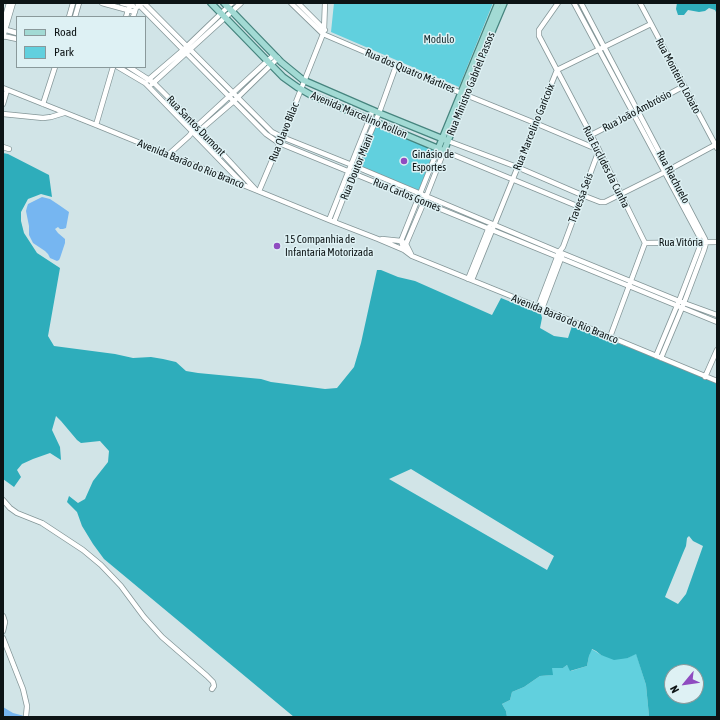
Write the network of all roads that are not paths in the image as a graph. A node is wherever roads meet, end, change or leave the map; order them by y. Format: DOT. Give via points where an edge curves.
graph roads {
  1 [pos="9,3"];
  2 [pos="14,3"];
  3 [pos="73,3"];
  4 [pos="79,3"];
  5 [pos="103,3"];
  6 [pos="122,3"];
  7 [pos="211,3"];
  8 [pos="240,3"];
  9 [pos="291,3"];
  10 [pos="298,3"];
  11 [pos="325,3"];
  12 [pos="498,3"];
  13 [pos="504,3"];
  14 [pos="558,3"];
  15 [pos="574,3"];
  16 [pos="580,3"];
  17 [pos="640,3"];
  18 [pos="130,6"];
  19 [pos="229,6"];
  20 [pos="138,7"];
  21 [pos="223,15"];
  22 [pos="69,16"];
  23 [pos="75,16"];
  24 [pos="126,16"];
  25 [pos="3,24"];
  26 [pos="650,24"];
  27 [pos="4,29"];
  28 [pos="324,32"];
  29 [pos="16,33"];
  30 [pos="3,36"];
  31 [pos="16,39"];
  32 [pos="604,47"];
  33 [pos="186,50"];
  34 [pos="599,50"];
  35 [pos="276,57"];
  36 [pos="478,59"];
  37 [pos="269,63"];
  38 [pos="396,66"];
  39 [pos="55,68"];
  40 [pos="114,68"];
  41 [pos="130,68"];
  42 [pos="557,70"];
  43 [pos="147,81"];
  44 [pos="305,81"];
  45 [pos="154,83"];
  46 [pos="684,86"];
  47 [pos="150,87"];
  48 [pos="5,89"];
  49 [pos="301,89"];
  50 [pos="231,94"];
  51 [pos="464,94"];
  52 [pos="341,97"];
  53 [pos="236,99"];
  54 [pos="3,104"];
  55 [pos="44,104"];
  56 [pos="337,106"];
  57 [pos="376,112"];
  58 [pos="636,112"];
  59 [pos="64,113"];
  60 [pos="3,114"];
  61 [pos="373,121"];
  62 [pos="535,123"];
  63 [pos="96,125"];
  64 [pos="198,128"];
  65 [pos="194,132"];
  66 [pos="591,135"];
  67 [pos="282,137"];
  68 [pos="442,138"];
  69 [pos="448,141"];
  70 [pos="279,143"];
  71 [pos="716,146"];
  72 [pos="3,147"];
  73 [pos="9,149"];
  74 [pos="438,149"];
  75 [pos="599,150"];
  76 [pos="444,151"];
  77 [pos="168,155"];
  78 [pos="354,166"];
  79 [pos="518,167"];
  80 [pos="667,171"];
  81 [pos="351,172"];
  82 [pos="512,179"];
  83 [pos="244,185"];
  84 [pos="258,191"];
  85 [pos="420,194"];
  86 [pos="620,194"];
  87 [pos="582,195"];
  88 [pos="426,197"];
  89 [pos="418,200"];
  90 [pos="424,203"];
  91 [pos="578,206"];
  92 [pos="328,220"];
  93 [pos="334,222"];
  94 [pos="492,224"];
  95 [pos="490,230"];
  96 [pos="378,239"];
  97 [pos="401,241"];
  98 [pos="645,242"];
  99 [pos="700,242"];
  100 [pos="717,242"];
  101 [pos="706,243"];
  102 [pos="406,244"];
  103 [pos="404,250"];
  104 [pos="560,255"];
  105 [pos="412,256"];
  106 [pos="470,280"];
  107 [pos="630,281"];
  108 [pos="628,287"];
  109 [pos="681,302"];
  110 [pos="679,307"];
  111 [pos="540,308"];
  112 [pos="717,315"];
  113 [pos="717,322"];
  114 [pos="610,337"];
  115 [pos="717,350"];
  116 [pos="658,357"];
  117 [pos="705,377"];
  118 [pos="717,382"];
  119 [pos="3,500"];
  120 [pos="3,616"];
  121 [pos="3,632"];
  122 [pos="3,638"];
  123 [pos="212,689"];
  124 [pos="26,715"];
  1 -- 25 [label="street"];
  2 -- 27 [label="street"];
  3 -- 22 [label="street"];
  4 -- 23 [label="street"];
  5 -- 18 [label="street"];
  6 -- 18 [label="street"];
  7 -- 21 [label="main road, Avenida Marcelino Rollon"];
  8 -- 19 [label="street"];
  9 -- 28 [label="street, Rua dos Quatro Mártires"];
  10 -- 28 [label="street, Rua dos Quatro Mártires"];
  11 -- 28 [label="street, Rua Olavo Bilac"];
  12 -- 36 [label="main road, Rua Ministro Gabriel Passos"];
  13 -- 36 [label="main road, Rua Ministro Gabriel Passos"];
  14 -- 42 [label="street, Rua Euclides da Cunha" via="538,30"];
  15 -- 34 [label="street, Rua Riachuelo"];
  16 -- 32 [label="street, Rua Riachuelo"];
  17 -- 26 [label="street, Rua Monteiro Lobato"];
  18 -- 20 [label="street"];
  18 -- 24 [label="street"];
  19 -- 21 [label="street"];
  19 -- 35 [label="main road, Avenida Marcelino Rollon"];
  20 -- 33 [label="street, Rua Carlos Gomes"];
  21 -- 33 [label="street"];
  21 -- 37 [label="main road, Avenida Marcelino Rollon"];
  26 -- 32 [label="street, Rua Marcelino Garicoix"];
  26 -- 46 [label="street, Rua Monteiro Lobato"];
  27 -- 29 [label="street"];
  27 -- 30 [label="street"];
  28 -- 38 [label="street, Rua dos Quatro Mártires" via="331,38"];
  28 -- 44 [label="street, Rua Olavo Bilac"];
  30 -- 31 [label="street"];
  32 -- 34 [label="street, Rua Marcelino Garicoix"];
  32 -- 58 [label="street, Rua Riachuelo"];
  33 -- 43 [label="street"];
  33 -- 45 [label="street"];
  33 -- 50 [label="street, Rua Carlos Gomes"];
  34 -- 42 [label="street, Rua Marcelino Garicoix"];
  34 -- 58 [label="street, Rua Riachuelo"];
  35 -- 37 [label="street"];
  35 -- 44 [label="main road, Avenida Marcelino Rollon"];
  36 -- 51 [label="main road, Rua Ministro Gabriel Passos"];
  37 -- 49 [label="main road, Avenida Marcelino Rollon" via="283,77"];
  37 -- 50 [label="street"];
  37 -- 53 [label="street"];
  38 -- 51 [label="street, Rua dos Quatro Mártires"];
  38 -- 57 [label="street, Rua Doutor Miani"];
  39 -- 55 [label="street"];
  40 -- 43 [label="street, Rua Santos Dumont"];
  40 -- 63 [label="street"];
  41 -- 43 [label="street, Rua Santos Dumont"];
  42 -- 62 [label="street, Rua Marcelino Garicoix"];
  42 -- 66 [label="street, Rua Euclides da Cunha"];
  43 -- 45 [label="street, Rua Santos Dumont"];
  43 -- 47 [label="street, Rua Santos Dumont"];
  44 -- 49 [label="street, Rua Olavo Bilac"];
  44 -- 52 [label="main road, Avenida Marcelino Rollon"];
  45 -- 47 [label="street"];
  45 -- 64 [label="street, Rua Santos Dumont"];
  46 -- 58 [label="street, Rua João Ambrósio"];
  46 -- 71 [label="street, Rua Monteiro Lobato"];
  47 -- 65 [label="street, Rua Santos Dumont"];
  48 -- 54 [label="street"];
  48 -- 55 [label="street, Avenida Barão do Rio Branco"];
  49 -- 56 [label="main road, Avenida Marcelino Rollon"];
  49 -- 67 [label="street, Rua Olavo Bilac"];
  50 -- 53 [label="street, Rua Carlos Gomes"];
  50 -- 64 [label="street"];
  51 -- 62 [label="street, Rua dos Quatro Mártires"];
  51 -- 68 [label="main road, Rua Ministro Gabriel Passos"];
  51 -- 69 [label="main road, Rua Ministro Gabriel Passos"];
  52 -- 56 [label="main road"];
  52 -- 57 [label="main road, Avenida Marcelino Rollon"];
  53 -- 64 [label="street"];
  53 -- 67 [label="street, Rua Carlos Gomes" via="272,132"];
  53 -- 70 [label="street, Rua Carlos Gomes" via="266,134"];
  55 -- 59 [label="street, Avenida Barão do Rio Branco"];
  56 -- 61 [label="main road, Avenida Marcelino Rollon"];
  57 -- 61 [label="street, Rua Doutor Miani"];
  57 -- 68 [label="main road, Avenida Marcelino Rollon"];
  58 -- 66 [label="street, Rua João Ambrósio"];
  58 -- 80 [label="street, Rua Riachuelo"];
  59 -- 60 [label="street" via="43,118"];
  59 -- 63 [label="street, Avenida Barão do Rio Branco"];
  61 -- 74 [label="main road, Avenida Marcelino Rollon"];
  61 -- 78 [label="street, Rua Doutor Miani"];
  62 -- 75 [label="street, Rua dos Quatro Mártires"];
  62 -- 79 [label="street, Rua Marcelino Garicoix"];
  63 -- 77 [label="street, Avenida Barão do Rio Branco"];
  64 -- 65 [label="street"];
  64 -- 84 [label="street, Rua Santos Dumont"];
  65 -- 77 [label="street"];
  65 -- 83 [label="street, Rua Santos Dumont"];
  66 -- 75 [label="street, Rua Euclides da Cunha"];
  67 -- 70 [label="street, Rua Olavo Bilac"];
  67 -- 78 [label="street, Rua Carlos Gomes"];
  68 -- 69 [label="main road, Avenida Marcelino Rollon"];
  68 -- 74 [label="main road, Rua Ministro Gabriel Passos"];
  69 -- 76 [label="main road, Rua Ministro Gabriel Passos"];
  69 -- 79 [label="street, Avenida Marcelino Rollon"];
  70 -- 81 [label="street, Rua Carlos Gomes"];
  70 -- 84 [label="street, Rua Olavo Bilac"];
  71 -- 80 [label="street, Avenida Marcelino Rollon"];
  72 -- 73 [label="street"];
  74 -- 76 [label="main road, Avenida Marcelino Rollon"];
  74 -- 85 [label="street, Rua Ministro Gabriel Passos"];
  75 -- 86 [label="street, Rua Euclides da Cunha"];
  75 -- 87 [label="street, Travessa Seis"];
  76 -- 82 [label="street, Avenida Marcelino Rollon"];
  76 -- 88 [label="street, Rua Ministro Gabriel Passos"];
  77 -- 83 [label="street, Avenida Barão do Rio Branco"];
  78 -- 81 [label="street, Rua Doutor Miani"];
  78 -- 85 [label="street, Rua Carlos Gomes"];
  79 -- 82 [label="street, Rua Marcelino Garicoix"];
  79 -- 87 [label="street, Avenida Marcelino Rollon"];
  80 -- 86 [label="street, Avenida Marcelino Rollon"];
  80 -- 99 [label="street, Rua Riachuelo"];
  80 -- 101 [label="street, Rua Riachuelo"];
  81 -- 89 [label="street, Rua Carlos Gomes"];
  81 -- 92 [label="street, Rua Doutor Miani"];
  81 -- 93 [label="street, Rua Doutor Miani"];
  82 -- 91 [label="street, Avenida Marcelino Rollon"];
  82 -- 94 [label="street, Rua Marcelino Garicoix"];
  83 -- 84 [label="street, Avenida Barão do Rio Branco"];
  84 -- 92 [label="street, Avenida Barão do Rio Branco"];
  85 -- 88 [label="street, Rua Carlos Gomes"];
  85 -- 89 [label="street, Rua Ministro Gabriel Passos"];
  86 -- 87 [label="street, Avenida Marcelino Rollon" via="605,202"];
  86 -- 98 [label="street, Rua Euclides da Cunha"];
  87 -- 91 [label="street, Travessa Seis"];
  88 -- 90 [label="street, Rua Ministro Gabriel Passos"];
  88 -- 94 [label="street, Rua Carlos Gomes"];
  89 -- 90 [label="street, Rua Carlos Gomes"];
  89 -- 97 [label="street, Rua Ministro Gabriel Passos"];
  90 -- 95 [label="street, Rua Carlos Gomes"];
  90 -- 102 [label="street, Rua Ministro Gabriel Passos"];
  91 -- 104 [label="street, Travessa Seis"];
  92 -- 93 [label="street, Avenida Barão do Rio Branco"];
  93 -- 96 [label="street, Avenida Barão do Rio Branco"];
  94 -- 95 [label="street, Rua Marcelino Garicoix"];
  94 -- 104 [label="street, Rua Carlos Gomes"];
  95 -- 104 [label="street, Rua Carlos Gomes"];
  95 -- 106 [label="street, Rua Marcelino Garicoix"];
  96 -- 97 [label="street, Avenida Barão do Rio Branco"];
  96 -- 103 [label="street, Avenida Barão do Rio Branco"];
  97 -- 102 [label="street, Avenida Barão do Rio Branco"];
  97 -- 103 [label="street"];
  98 -- 99 [label="street, Rua Vitória"];
  98 -- 107 [label="street"];
  99 -- 101 [label="street, Rua Vitória"];
  99 -- 109 [label="street"];
  100 -- 101 [label="street, Rua Vitória"];
  101 -- 109 [label="street"];
  102 -- 103 [label="street, Rua Ministro Gabriel Passos"];
  102 -- 105 [label="street"];
  103 -- 105 [label="street, Avenida Barão do Rio Branco"];
  104 -- 107 [label="street, Rua Carlos Gomes"];
  104 -- 108 [label="street, Rua Carlos Gomes"];
  104 -- 111 [label="street, Travessa Seis"];
  105 -- 106 [label="street, Avenida Barão do Rio Branco"];
  106 -- 111 [label="street, Avenida Barão do Rio Branco"];
  107 -- 108 [label="street"];
  107 -- 109 [label="street, Rua Carlos Gomes"];
  108 -- 110 [label="street, Rua Carlos Gomes"];
  108 -- 114 [label="street"];
  109 -- 110 [label="street"];
  109 -- 112 [label="street, Rua Carlos Gomes"];
  110 -- 113 [label="street, Rua Carlos Gomes"];
  110 -- 116 [label="street"];
  111 -- 114 [label="street, Avenida Barão do Rio Branco"];
  114 -- 116 [label="street, Avenida Barão do Rio Branco"];
  115 -- 117 [label="street"];
  116 -- 117 [label="street, Avenida Barão do Rio Branco"];
  117 -- 118 [label="street, Avenida Barão do Rio Branco"];
  119 -- 123 [label="street" via="17,513 48,527 101,565 162,637 213,682"];
  120 -- 121 [label="street"];
  122 -- 124 [label="street" via="23,689 27,706"];
}
